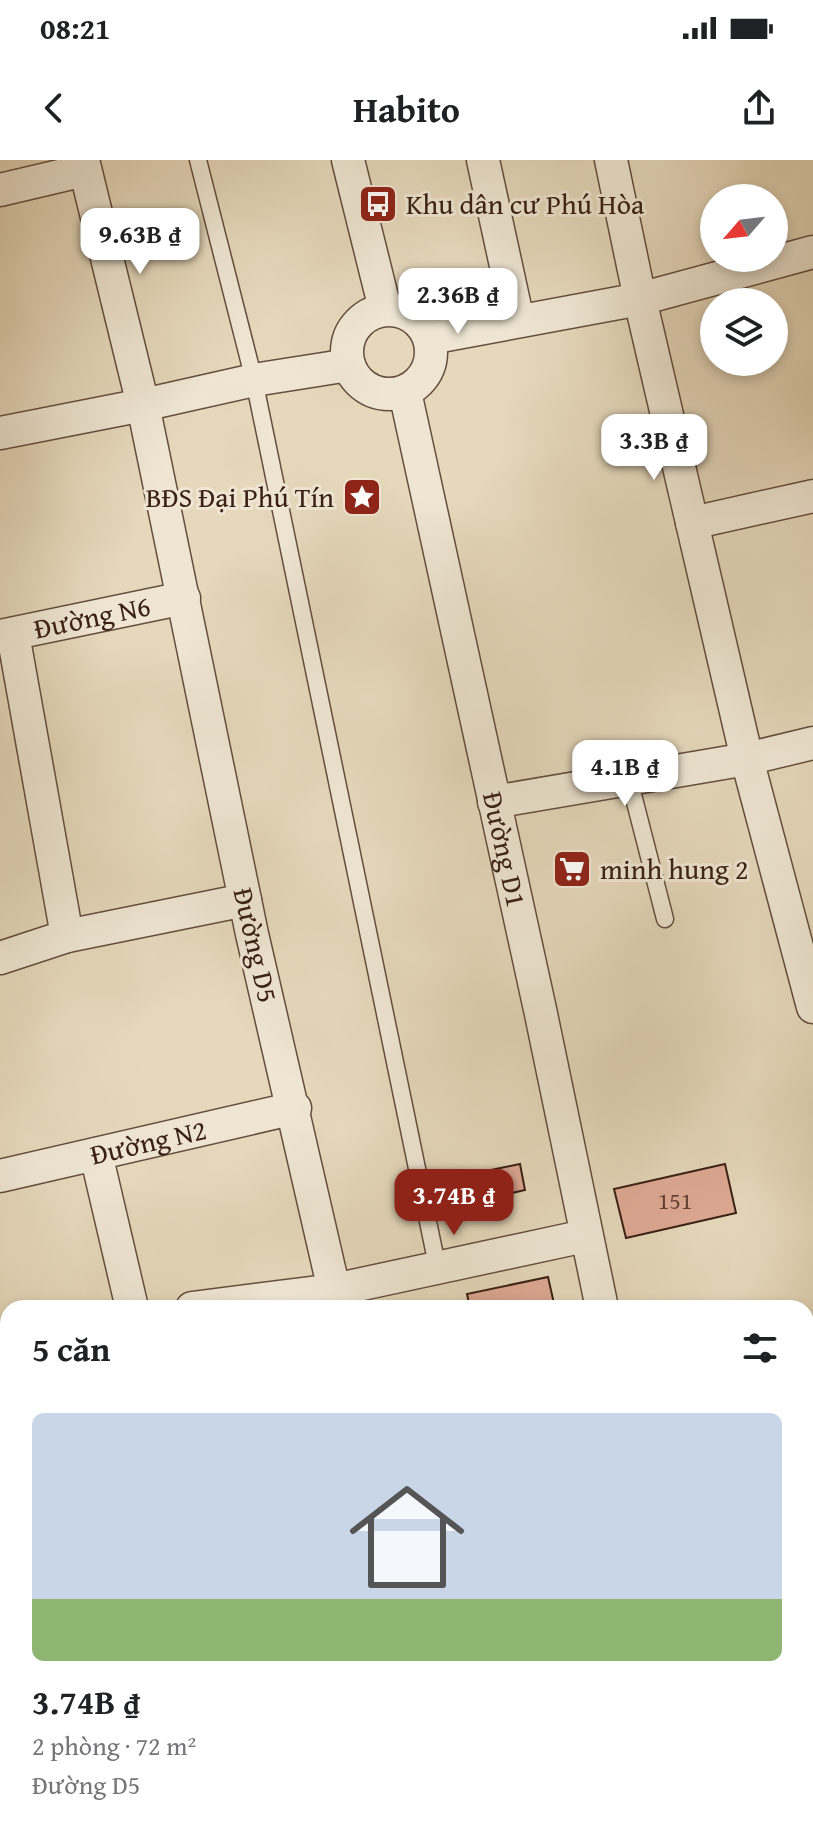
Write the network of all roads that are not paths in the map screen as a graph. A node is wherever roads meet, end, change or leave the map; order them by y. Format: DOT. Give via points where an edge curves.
graph roads {
  1 [pos="198,160"];
  2 [pos="348,160"];
  3 [pos="483,160"];
  4 [pos="611,160"];
  5 [pos="84,165"];
  6 [pos="0,190"];
  7 [pos="813,252"];
  8 [pos="640,299"];
  9 [pos="385,309"];
  10 [pos="518,321"];
  11 [pos="430,338"];
  12 [pos="349,365"];
  13 [pos="254,380"];
  14 [pos="405,392"];
  15 [pos="143,405"];
  16 [pos="0,433"];
  17 [pos="813,496"];
  18 [pos="692,523"];
  19 [pos="184,598"];
  20 [pos="6,635"];
  21 [pos="813,743"];
  22 [pos="747,759"];
  23 [pos="629,779"];
  24 [pos="494,802"];
  25 [pos="245,900"];
  26 [pos="665,919"];
  27 [pos="67,936"];
  28 [pos="0,958"];
  29 [pos="813,1007"];
  30 [pos="295,1108"];
  31 [pos="96,1154"];
  32 [pos="0,1176"];
  33 [pos="585,1236"];
  34 [pos="438,1270"];
  35 [pos="334,1290"];
  36 [pos="130,1300"];
  37 [pos="255,1300"];
  38 [pos="600,1300"];
  1 -- 13 [label="lane"];
  2 -- 9 [label="street"];
  3 -- 10 [label="street"];
  4 -- 8 [label="street"];
  5 -- 6 [label="street"];
  5 -- 15 [label="street, Đường D5"];
  7 -- 8 [label="street"];
  8 -- 10 [label="street"];
  8 -- 18 [label="street"];
  9 -- 11 [label="street" via="413,316"];
  9 -- 12 [label="street" via="355,327 347,350"];
  10 -- 11 [label="street"];
  11 -- 14 [label="street" via="428,369"];
  12 -- 13 [label="street"];
  12 -- 14 [label="street" via="367,388"];
  13 -- 15 [label="street"];
  13 -- 34 [label="lane"];
  14 -- 24 [label="street, Đường D1"];
  15 -- 16 [label="street"];
  15 -- 19 [label="street, Đường D5"];
  17 -- 18 [label="street"];
  18 -- 22 [label="street"];
  19 -- 20 [label="street, Đường N6"];
  19 -- 25 [label="street, Đường D5"];
  20 -- 27 [label="street"];
  21 -- 22 [label="street"];
  22 -- 23 [label="street"];
  22 -- 29 [label="street"];
  23 -- 24 [label="street"];
  23 -- 26 [label="lane"];
  24 -- 33 [label="street, Đường D1"];
  25 -- 27 [label="street"];
  25 -- 30 [label="street, Đường D5"];
  27 -- 28 [label="street"];
  30 -- 31 [label="street, Đường N2"];
  30 -- 35 [label="street, Đường D5"];
  31 -- 32 [label="street, Đường N2"];
  31 -- 36 [label="street"];
  33 -- 34 [label="street"];
  33 -- 38 [label="street, Đường D1"];
  34 -- 35 [label="street"];
  35 -- 37 [label="street"];
}
